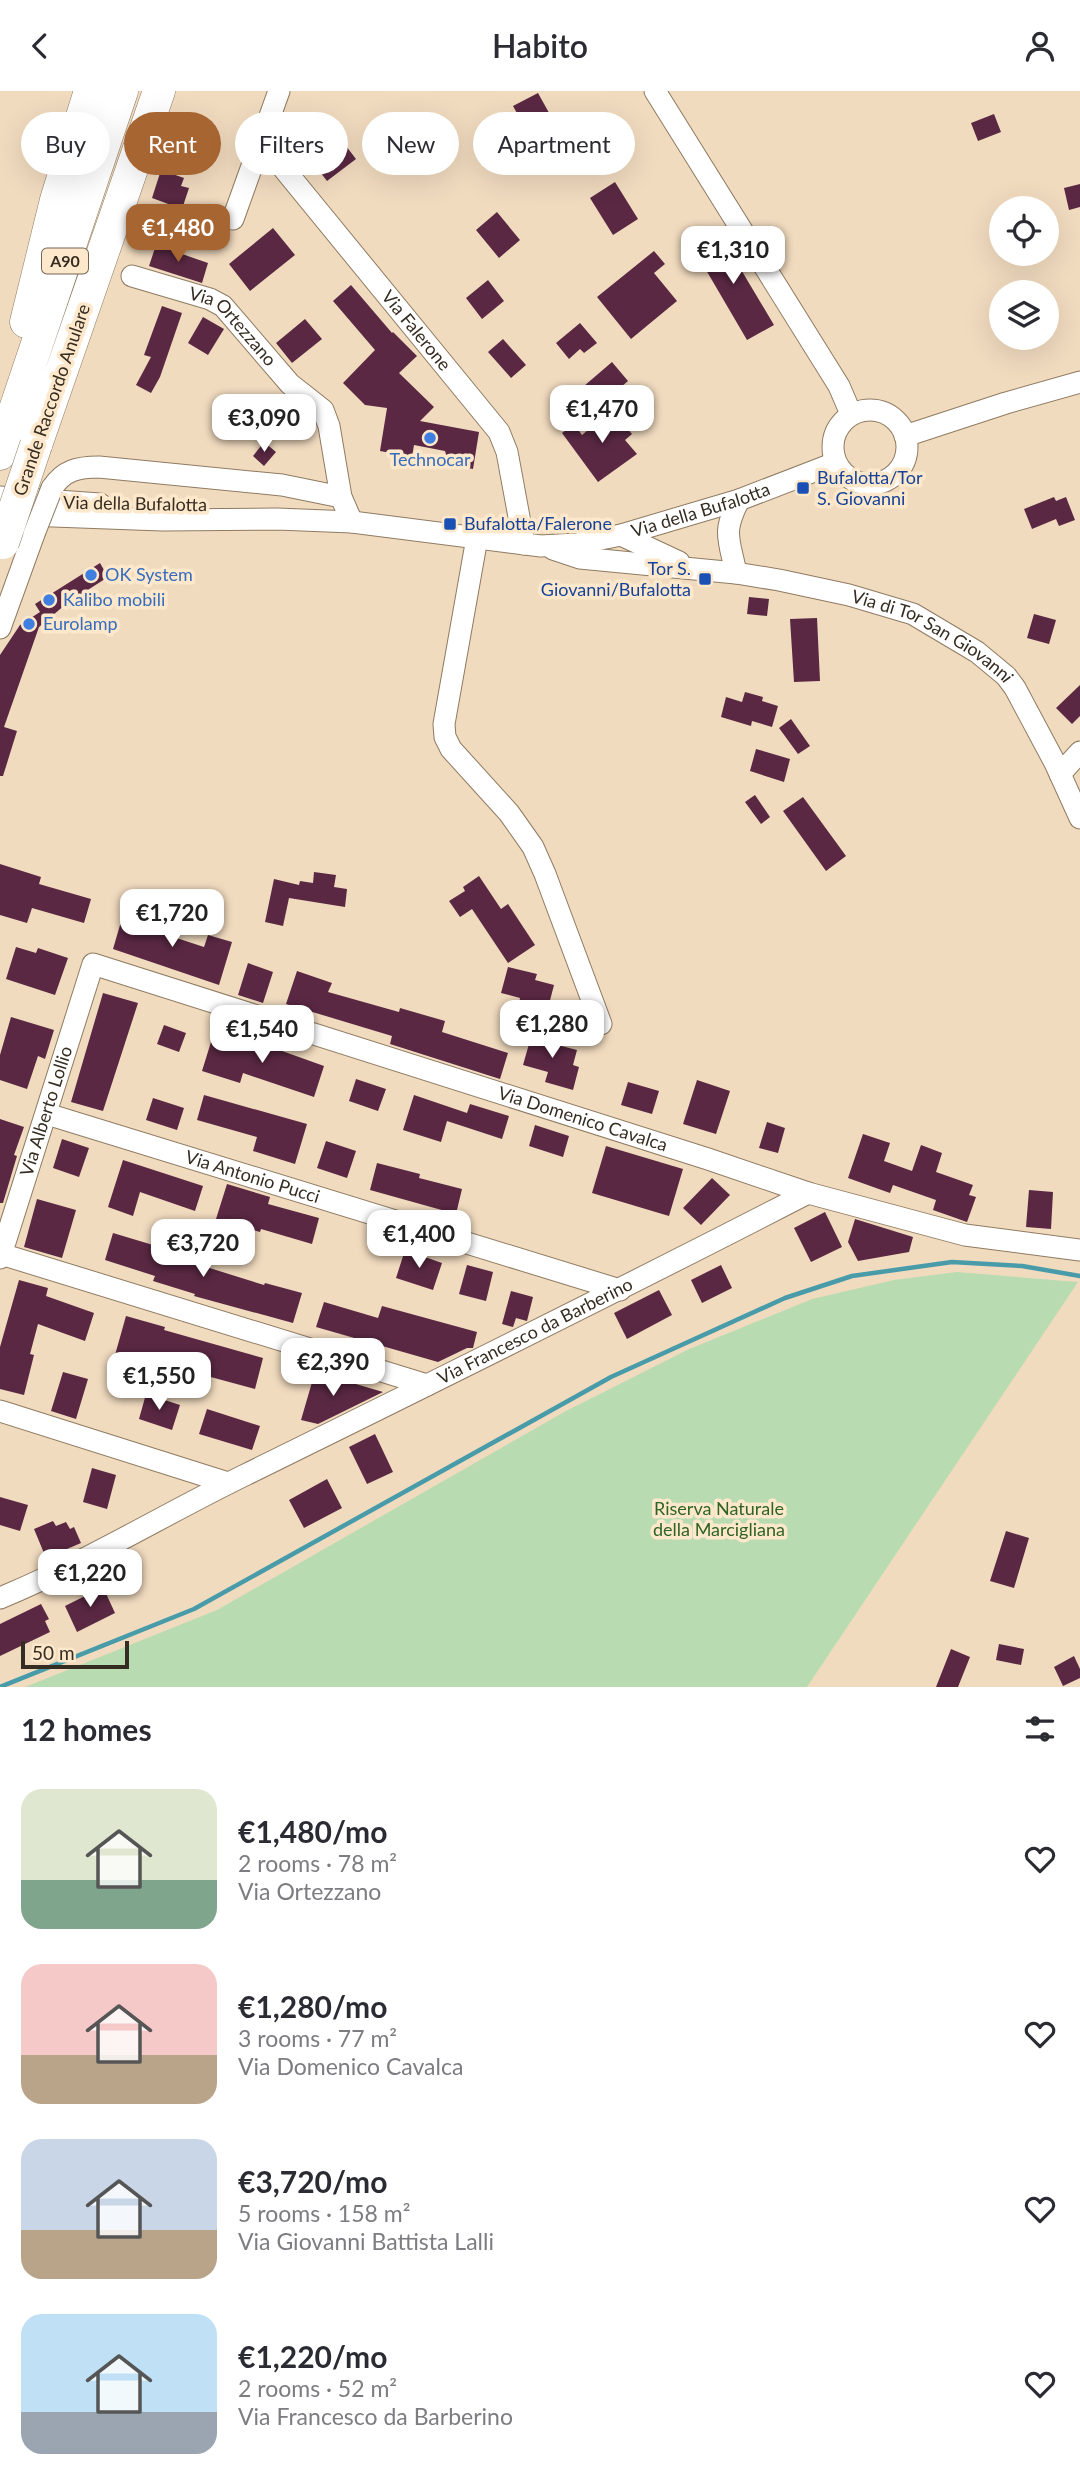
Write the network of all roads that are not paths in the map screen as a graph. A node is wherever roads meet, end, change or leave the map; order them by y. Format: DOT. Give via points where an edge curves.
graph roads {
  1 [pos="90,91"];
  2 [pos="122,91"];
  3 [pos="159,91"];
  4 [pos="279,91"];
  5 [pos="655,91"];
  6 [pos="271,112"];
  7 [pos="249,175"];
  8 [pos="289,175"];
  9 [pos="233,219"];
  10 [pos="132,276"];
  11 [pos="1080,382"];
  12 [pos="18,402"];
  13 [pos="851,414"];
  14 [pos="905,436"];
  15 [pos="4,443"];
  16 [pos="835,463"];
  17 [pos="0,497"];
  18 [pos="341,497"];
  19 [pos="739,500"];
  20 [pos="352,522"];
  21 [pos="621,535"];
  22 [pos="1,536"];
  23 [pos="477,538"];
  24 [pos="533,545"];
  25 [pos="700,569"];
  26 [pos="736,573"];
  27 [pos="0,628"];
  28 [pos="1080,752"];
  29 [pos="1060,774"];
  30 [pos="1080,818"];
  31 [pos="93,964"];
  32 [pos="601,1024"];
  33 [pos="47,1114"];
  34 [pos="808,1193"];
  35 [pos="1080,1250"];
  36 [pos="1,1256"];
  37 [pos="620,1290"];
  38 [pos="426,1385"];
  39 [pos="0,1411"];
  40 [pos="229,1483"];
  41 [pos="0,1598"];
  1 -- 12 [label="highway" via="35,282 18,365"];
  2 -- 12 [label="highway, Grande Raccordo Anulare / A90"];
  3 -- 22 [label="highway, Grande Raccordo Anulare / A90, bridge"];
  4 -- 6 [label="street"];
  5 -- 13 [label="street" via="839,386"];
  7 -- 9 [label="street"];
  8 -- 24 [label="street, Via Falerone" via="499,432"];
  10 -- 18 [label="street, Via Ortezzano" via="223,306 290,384 321,407 329,426"];
  11 -- 14 [label="street"];
  12 -- 15 [label="highway, Grande Raccordo Anulare / A90"];
  13 -- 14 [label="street" via="881,411 901,426"];
  13 -- 16 [label="street" via="833,440"];
  14 -- 16 [label="street" via="905,459 884,481 862,483"];
  16 -- 19 [label="street, Via della Bufalotta"];
  17 -- 20 [label="street, Via della Bufalotta" via="183,507 264,505"];
  18 -- 20 [label="street, Via Ortezzano"];
  18 -- 27 [label="street, bridge" via="282,485 99,467 70,471 52,488"];
  19 -- 21 [label="street, Via della Bufalotta"];
  19 -- 26 [label="street" via="727,527"];
  20 -- 22 [label="street, Via della Bufalotta" via="162,520"];
  20 -- 23 [label="street, Via della Bufalotta"];
  21 -- 24 [label="street, Via della Bufalotta" via="576,544"];
  21 -- 25 [label="street"];
  23 -- 24 [label="street, Via della Bufalotta"];
  23 -- 32 [label="street" via="445,737 533,847"];
  24 -- 25 [label="street" via="580,558"];
  25 -- 26 [label="street, Via di Tor San Giovanni"];
  26 -- 29 [label="street, Via di Tor San Giovanni" via="849,595 913,614 977,652 1015,688"];
  28 -- 29 [label="street"];
  29 -- 30 [label="street, Via di Tor San Giovanni"];
  31 -- 33 [label="street, Via Alberto Lollio"];
  31 -- 34 [label="street, Via Domenico Cavalca"];
  33 -- 36 [label="street, Via Alberto Lollio"];
  33 -- 37 [label="street, Via Antonio Pucci"];
  34 -- 35 [label="street, Via Domenico Cavalca" via="965,1235"];
  34 -- 37 [label="street, Via Francesco da Barberino"];
  36 -- 38 [label="street"];
  37 -- 38 [label="street, Via Francesco da Barberino"];
  38 -- 40 [label="street, Via Francesco da Barberino"];
  39 -- 40 [label="street"];
  40 -- 41 [label="street, Via Francesco da Barberino" via="48,1578"];
}
